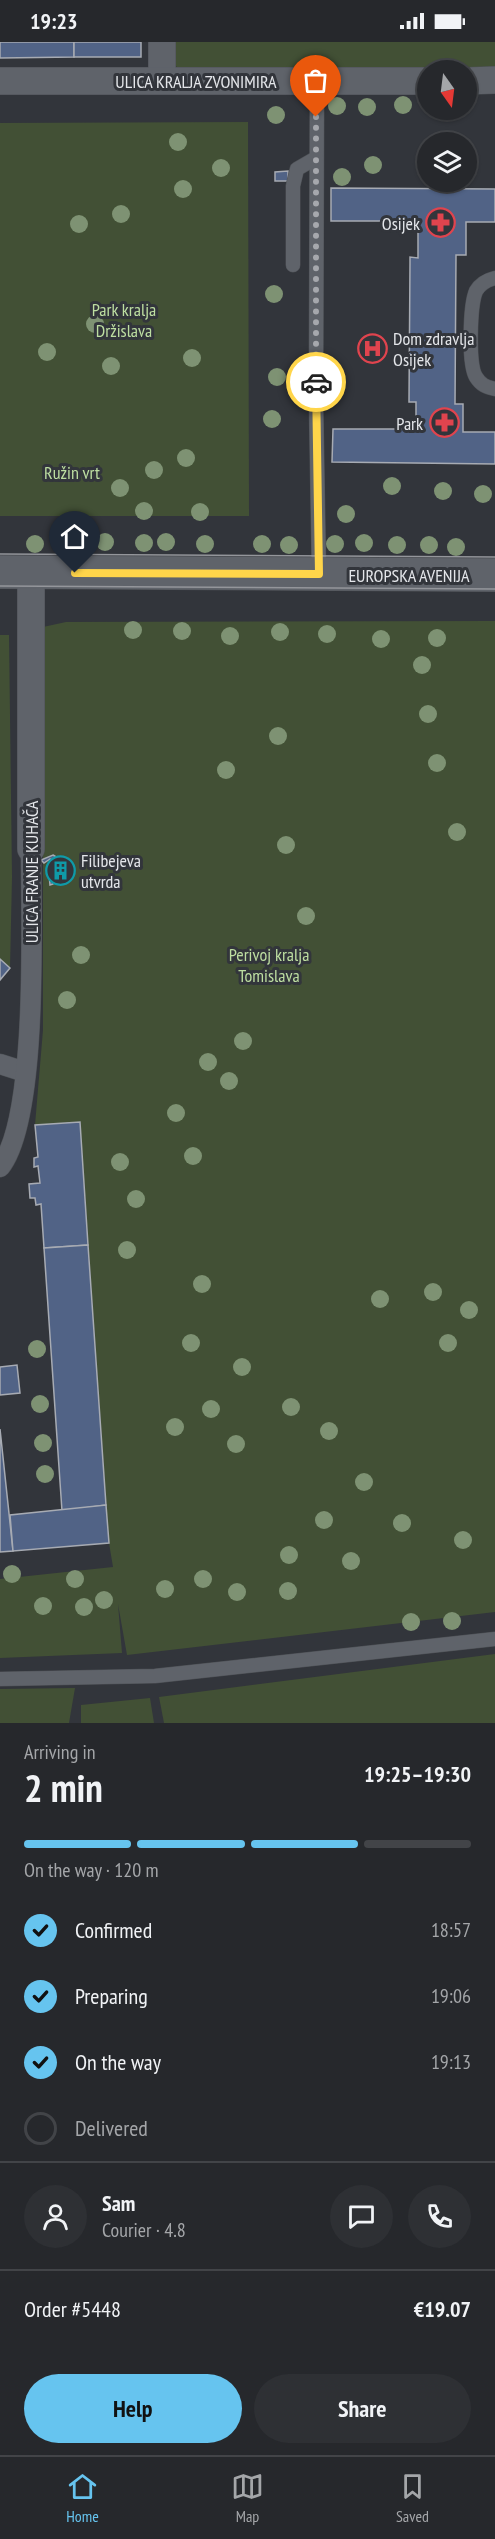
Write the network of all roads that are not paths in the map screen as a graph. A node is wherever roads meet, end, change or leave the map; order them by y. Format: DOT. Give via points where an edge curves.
graph roads {
  1 [pos="162,42"];
  2 [pos="162,80"];
  3 [pos="495,80"];
  4 [pos="0,81"];
  5 [pos="317,81"];
  6 [pos="417,81"];
  7 [pos="477,81"];
  8 [pos="316,158"];
  9 [pos="293,265"];
  10 [pos="495,278"];
  11 [pos="495,389"];
  12 [pos="15,572"];
  13 [pos="319,574"];
  14 [pos="495,575"];
  15 [pos="31,849"];
  16 [pos="0,1064"];
  17 [pos="26,1071"];
  18 [pos="0,1167"];
  19 [pos="495,1640"];
  20 [pos="0,1679"];
  1 -- 2 [label="street"];
  2 -- 4 [label="street, ULICA KRALJA ZVONIMIRA"];
  2 -- 5 [label="street, ULICA KRALJA ZVONIMIRA"];
  3 -- 7 [label="street"];
  5 -- 6 [label="street, ULICA KRALJA ZVONIMIRA"];
  5 -- 8 [label="lane"];
  8 -- 9 [label="lane" via="297,169 293,186"];
  8 -- 13 [label="lane"];
  10 -- 11 [label="lane" via="477,288 472,302 474,375 482,386"];
  12 -- 13 [label="street, EUROPSKA AVENIJA"];
  12 -- 15 [label="street, ULICA FRANJE KUHAČA"];
  13 -- 14 [label="street, EUROPSKA AVENIJA"];
  15 -- 17 [label="street, ULICA FRANJE KUHAČA" via="31,987"];
  16 -- 17 [label="street"];
  17 -- 18 [label="street, ULICA FRANJE KUHAČA" via="14,1143"];
  19 -- 20 [label="lane" via="155,1676"];
}
